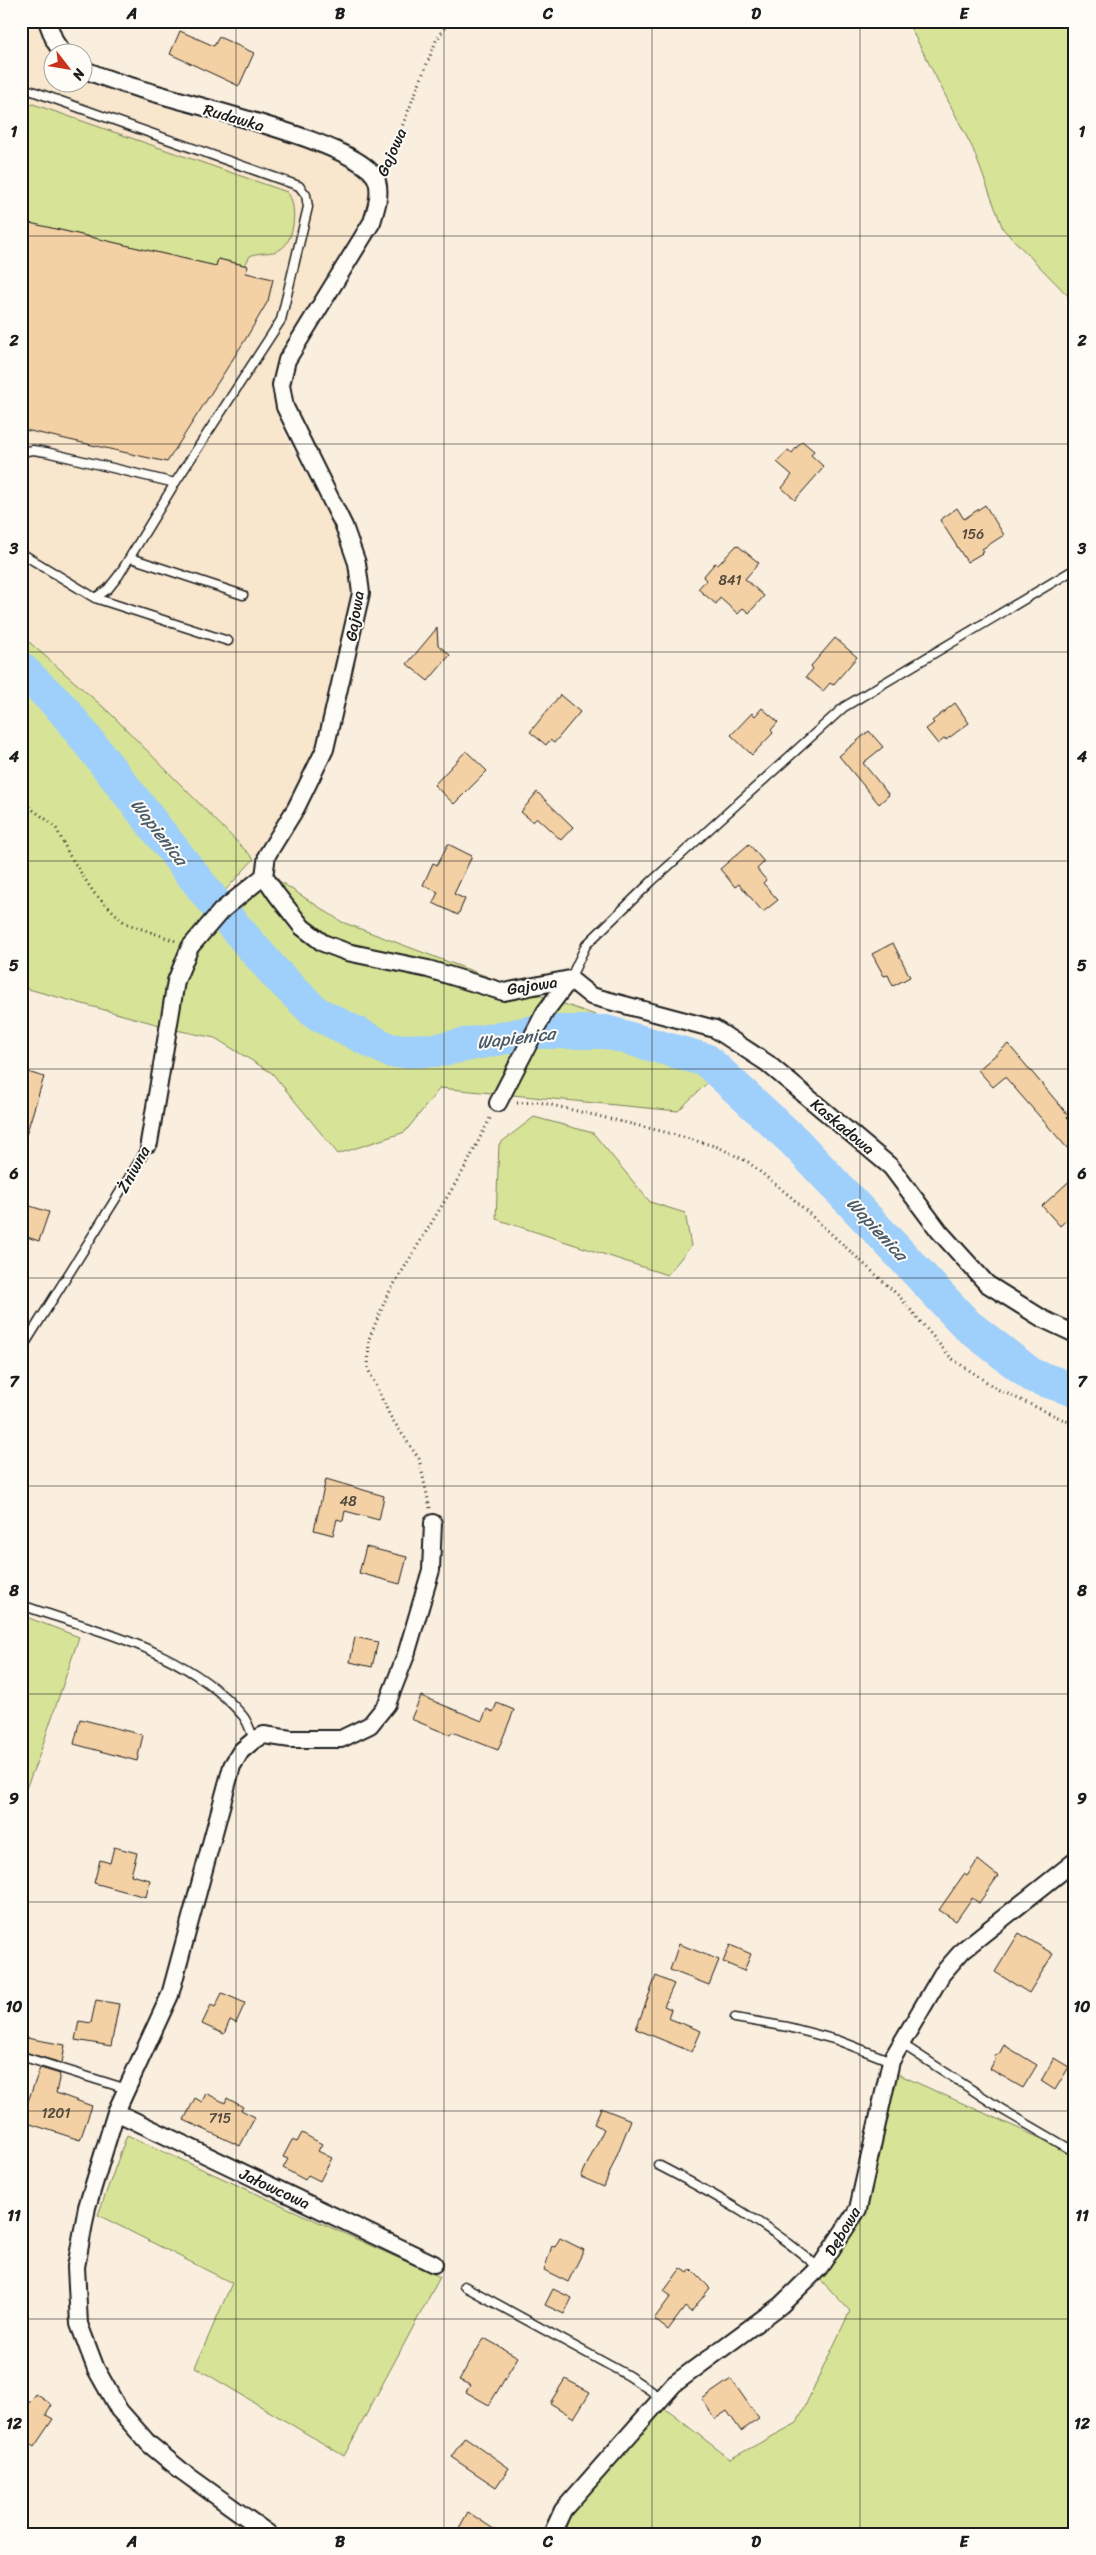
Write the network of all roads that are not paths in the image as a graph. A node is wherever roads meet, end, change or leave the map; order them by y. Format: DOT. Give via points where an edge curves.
graph roads {
  1 [pos="46,21"];
  2 [pos="54,42"];
  3 [pos="92,72"];
  4 [pos="21,87"];
  5 [pos="377,180"];
  6 [pos="21,452"];
  7 [pos="175,483"];
  8 [pos="21,553"];
  9 [pos="131,558"];
  10 [pos="1075,569"];
  11 [pos="243,595"];
  12 [pos="95,598"];
  13 [pos="228,641"];
  14 [pos="264,876"];
  15 [pos="570,979"];
  16 [pos="498,1103"];
  17 [pos="148,1142"];
  18 [pos="1075,1334"];
  19 [pos="21,1350"];
  20 [pos="433,1523"];
  21 [pos="21,1606"];
  22 [pos="254,1740"];
  23 [pos="1075,1861"];
  24 [pos="735,2018"];
  25 [pos="902,2044"];
  26 [pos="21,2056"];
  27 [pos="891,2061"];
  28 [pos="127,2089"];
  29 [pos="116,2112"];
  30 [pos="1075,2152"];
  31 [pos="658,2165"];
  32 [pos="434,2264"];
  33 [pos="819,2268"];
  34 [pos="464,2286"];
  35 [pos="663,2399"];
  36 [pos="269,2534"];
  37 [pos="552,2534"];
  1 -- 2 [label="street"];
  3 -- 5 [label="street, Rudawka" via="118,83 318,141 364,164"];
  4 -- 7 [label="lane" via="299,186 306,195 308,207 281,320"];
  5 -- 14 [label="street, Gajowa" via="378,199 372,222 287,360 281,385 284,407 344,526 357,563 361,593 325,748 296,808 267,855"];
  6 -- 7 [label="lane" via="46,452"];
  7 -- 9 [label="lane"];
  8 -- 12 [label="lane"];
  9 -- 11 [label="lane"];
  9 -- 12 [label="lane" via="108,589"];
  10 -- 15 [label="lane" via="844,707 586,945"];
  12 -- 13 [label="lane"];
  14 -- 15 [label="street, Gajowa" via="302,927 323,943 347,952 428,969 504,992"];
  14 -- 17 [label="street, Żniwna" via="221,911 194,942 176,981"];
  15 -- 16 [label="street" via="545,1012"];
  15 -- 18 [label="street, Kaskadowa" via="591,996 715,1029 767,1063 891,1166 939,1231 987,1284 1043,1319"];
  17 -- 19 [label="lane, Żniwna" via="140,1160"];
  20 -- 22 [label="street" via="431,1570 406,1655 388,1704 370,1726 341,1739 292,1739 264,1735"];
  21 -- 22 [label="lane" via="150,1649 176,1661 204,1680 244,1717"];
  22 -- 28 [label="street" via="241,1751 232,1766 170,1995"];
  23 -- 25 [label="street, Dębowa" via="963,1950 942,1974"];
  24 -- 27 [label="lane" via="837,2040"];
  25 -- 27 [label="street, Dębowa"];
  25 -- 30 [label="lane" via="1003,2110"];
  26 -- 28 [label="lane"];
  27 -- 33 [label="street, Dębowa" via="858,2209"];
  28 -- 29 [label="street"];
  29 -- 32 [label="street, Jałowcowa"];
  29 -- 36 [label="street" via="86,2208 76,2267 79,2324 96,2369 120,2410 149,2444"];
  31 -- 33 [label="lane" via="790,2242"];
  33 -- 35 [label="street, Dębowa" via="781,2305 674,2384"];
  34 -- 35 [label="lane" via="621,2371"];
  35 -- 37 [label="street, Dębowa" via="562,2510"];
}
